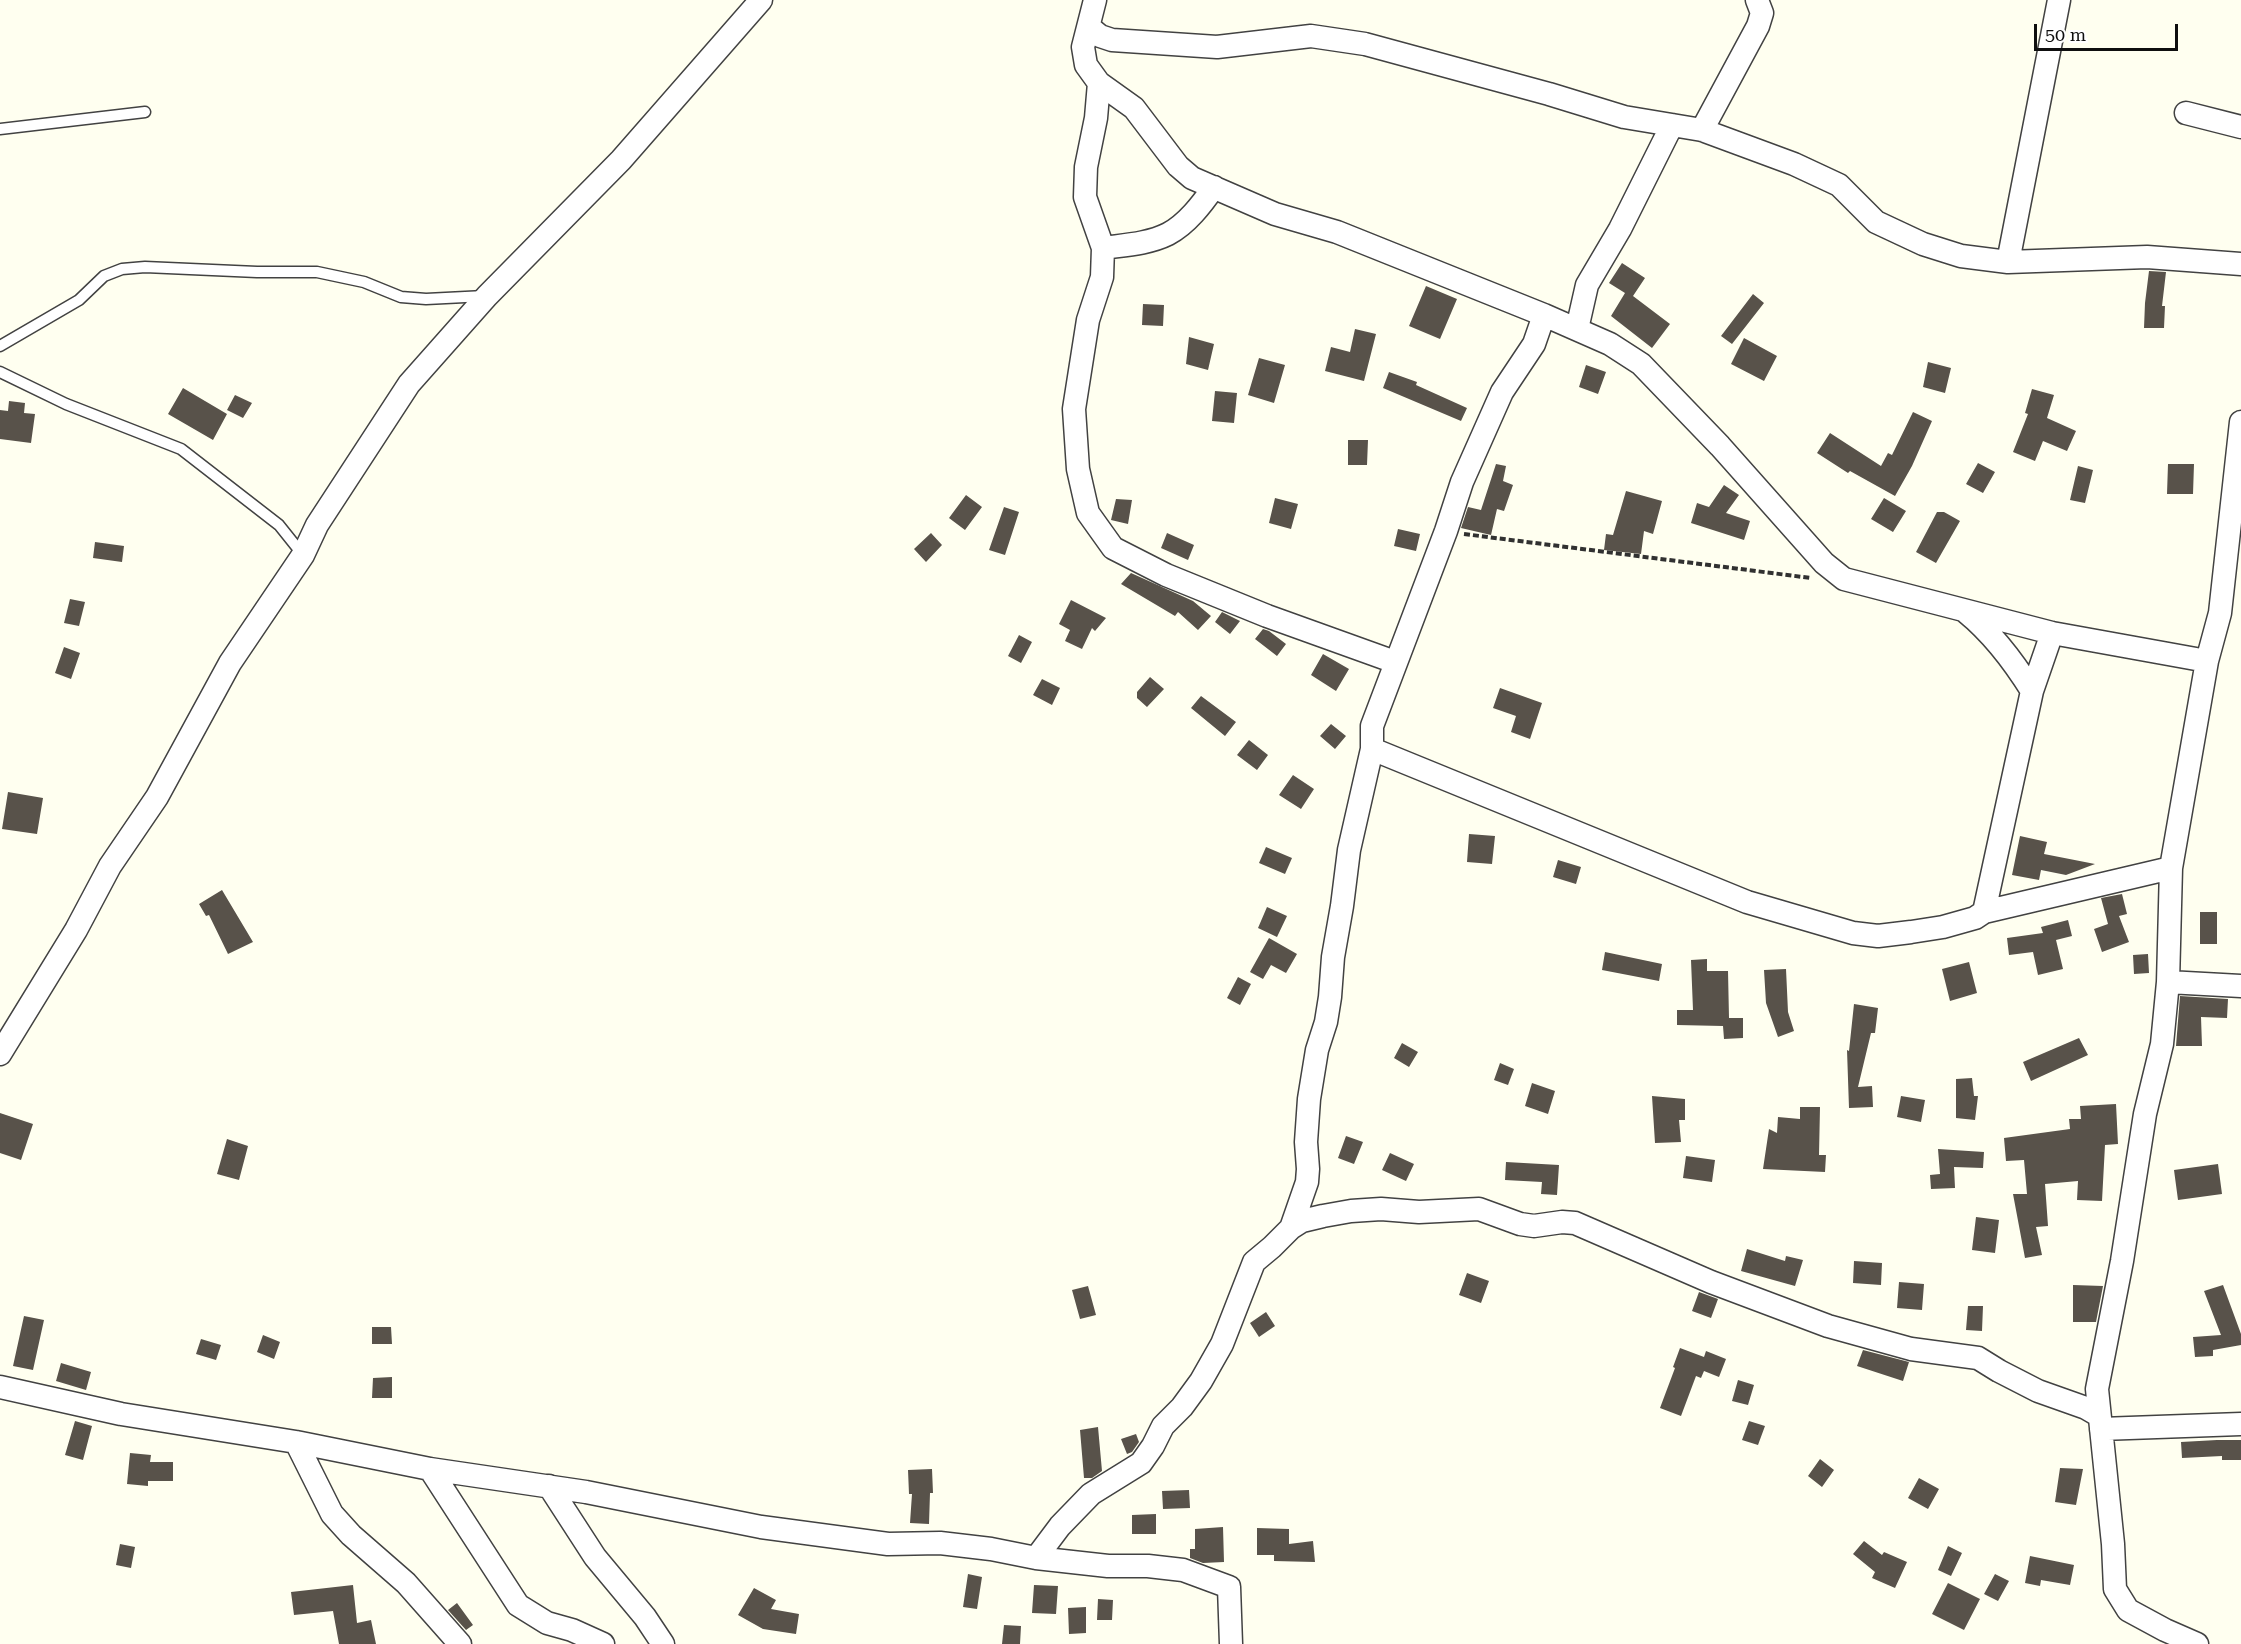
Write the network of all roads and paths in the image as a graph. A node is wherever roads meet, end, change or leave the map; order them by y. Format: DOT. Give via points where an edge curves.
graph roads {
  1 [pos="761,0"];
  2 [pos="1095,0"];
  3 [pos="1757,0"];
  4 [pos="2058,0"];
  5 [pos="1089,27"];
  6 [pos="1099,83"];
  7 [pos="146,112"];
  8 [pos="2186,113"];
  9 [pos="1672,125"];
  10 [pos="2241,127"];
  11 [pos="0,129"];
  12 [pos="1702,129"];
  13 [pos="1214,187"];
  14 [pos="1103,248"];
  15 [pos="2008,262"];
  16 [pos="2241,264"];
  17 [pos="487,296"];
  18 [pos="1544,315"];
  19 [pos="1577,329"];
  20 [pos="0,346"];
  21 [pos="0,372"];
  22 [pos="2241,422"];
  23 [pos="1446,531"];
  24 [pos="303,555"];
  25 [pos="1844,579"];
  26 [pos="1962,609"];
  27 [pos="2052,633"];
  28 [pos="2207,661"];
  29 [pos="1395,662"];
  30 [pos="2032,691"];
  31 [pos="1372,749"];
  32 [pos="2171,868"];
  33 [pos="1984,912"];
  34 [pos="2168,982"];
  35 [pos="2241,986"];
  36 [pos="0,1054"];
  37 [pos="1291,1228"];
  38 [pos="0,1387"];
  39 [pos="2100,1422"];
  40 [pos="2241,1424"];
  41 [pos="296,1442"];
  42 [pos="430,1469"];
  43 [pos="549,1486"];
  44 [pos="1036,1558"];
  45 [pos="460,1644"];
  46 [pos="603,1644"];
  47 [pos="663,1644"];
  48 [pos="1231,1644"];
  49 [pos="2197,1644"];
  1 -- 17 [label="street" via="621,160"];
  2 -- 5 [label="street"];
  3 -- 12 [label="street" via="1762,13 1758,26"];
  4 -- 15 [label="street"];
  5 -- 6 [label="street" via="1083,47 1086,65"];
  5 -- 9 [label="street" via="1112,40 1218,47 1311,36 1365,44 1624,117"];
  6 -- 13 [label="street" via="1134,108 1178,166 1192,178"];
  6 -- 14 [label="street" via="1085,197"];
  7 -- 11 [label="lane"];
  8 -- 10 [label="street"];
  9 -- 12 [label="street"];
  9 -- 19 [label="street" via="1587,285"];
  12 -- 15 [label="street" via="1839,185 1876,222 1923,244 1961,256"];
  13 -- 14 [label="street" via="1197,211 1168,234"];
  13 -- 18 [label="street" via="1275,214 1337,232"];
  14 -- 29 [label="street" via="1102,277 1088,320 1074,409 1078,468 1088,513 1113,548 1166,575"];
  15 -- 16 [label="street" via="2147,257"];
  17 -- 20 [label="lane" via="401,297 364,282 317,272 122,269 104,276 79,300"];
  17 -- 24 [label="street" via="409,384 317,525"];
  18 -- 19 [label="street"];
  18 -- 23 [label="street" via="1534,344 1502,392 1482,435"];
  19 -- 25 [label="street" via="1611,344 1641,364 1824,563"];
  21 -- 24 [label="lane" via="66,404 181,449 279,525"];
  22 -- 28 [label="street" via="2220,613"];
  23 -- 25 [label="path" via="1818,579"];
  23 -- 29 [label="street"];
  24 -- 36 [label="street" via="230,663 157,797 110,866"];
  25 -- 26 [label="street"];
  26 -- 27 [label="street"];
  26 -- 30 [label="street" via="2008,656"];
  27 -- 28 [label="street"];
  27 -- 30 [label="street"];
  28 -- 32 [label="street"];
  29 -- 31 [label="street" via="1372,726"];
  30 -- 33 [label="street"];
  31 -- 33 [label="street" via="1747,902 1853,933 1878,936 1943,927"];
  31 -- 37 [label="street" via="1349,850 1326,1022 1309,1099 1307,1182"];
  32 -- 33 [label="street"];
  32 -- 34 [label="street"];
  34 -- 35 [label="street"];
  34 -- 39 [label="street" via="2162,1044 2145,1114 2097,1389"];
  37 -- 39 [label="street" via="1323,1216 1381,1209 1479,1209 1520,1224 1575,1223 1711,1282 1828,1326 1911,1349 1978,1358 2038,1391 2086,1408"];
  37 -- 44 [label="street" via="1254,1262 1222,1344 1201,1381 1163,1426 1153,1446 1140,1462 1091,1494"];
  38 -- 41 [label="street" via="121,1414"];
  39 -- 40 [label="street"];
  39 -- 49 [label="street" via="2115,1589 2128,1610"];
  41 -- 42 [label="street"];
  41 -- 45 [label="street" via="332,1514 406,1583"];
  42 -- 43 [label="street"];
  42 -- 46 [label="street" via="518,1605 547,1623"];
  43 -- 44 [label="street" via="823,1537 888,1544 940,1543"];
  43 -- 47 [label="street" via="595,1557"];
  44 -- 48 [label="street" via="1183,1570 1229,1587"];
}
